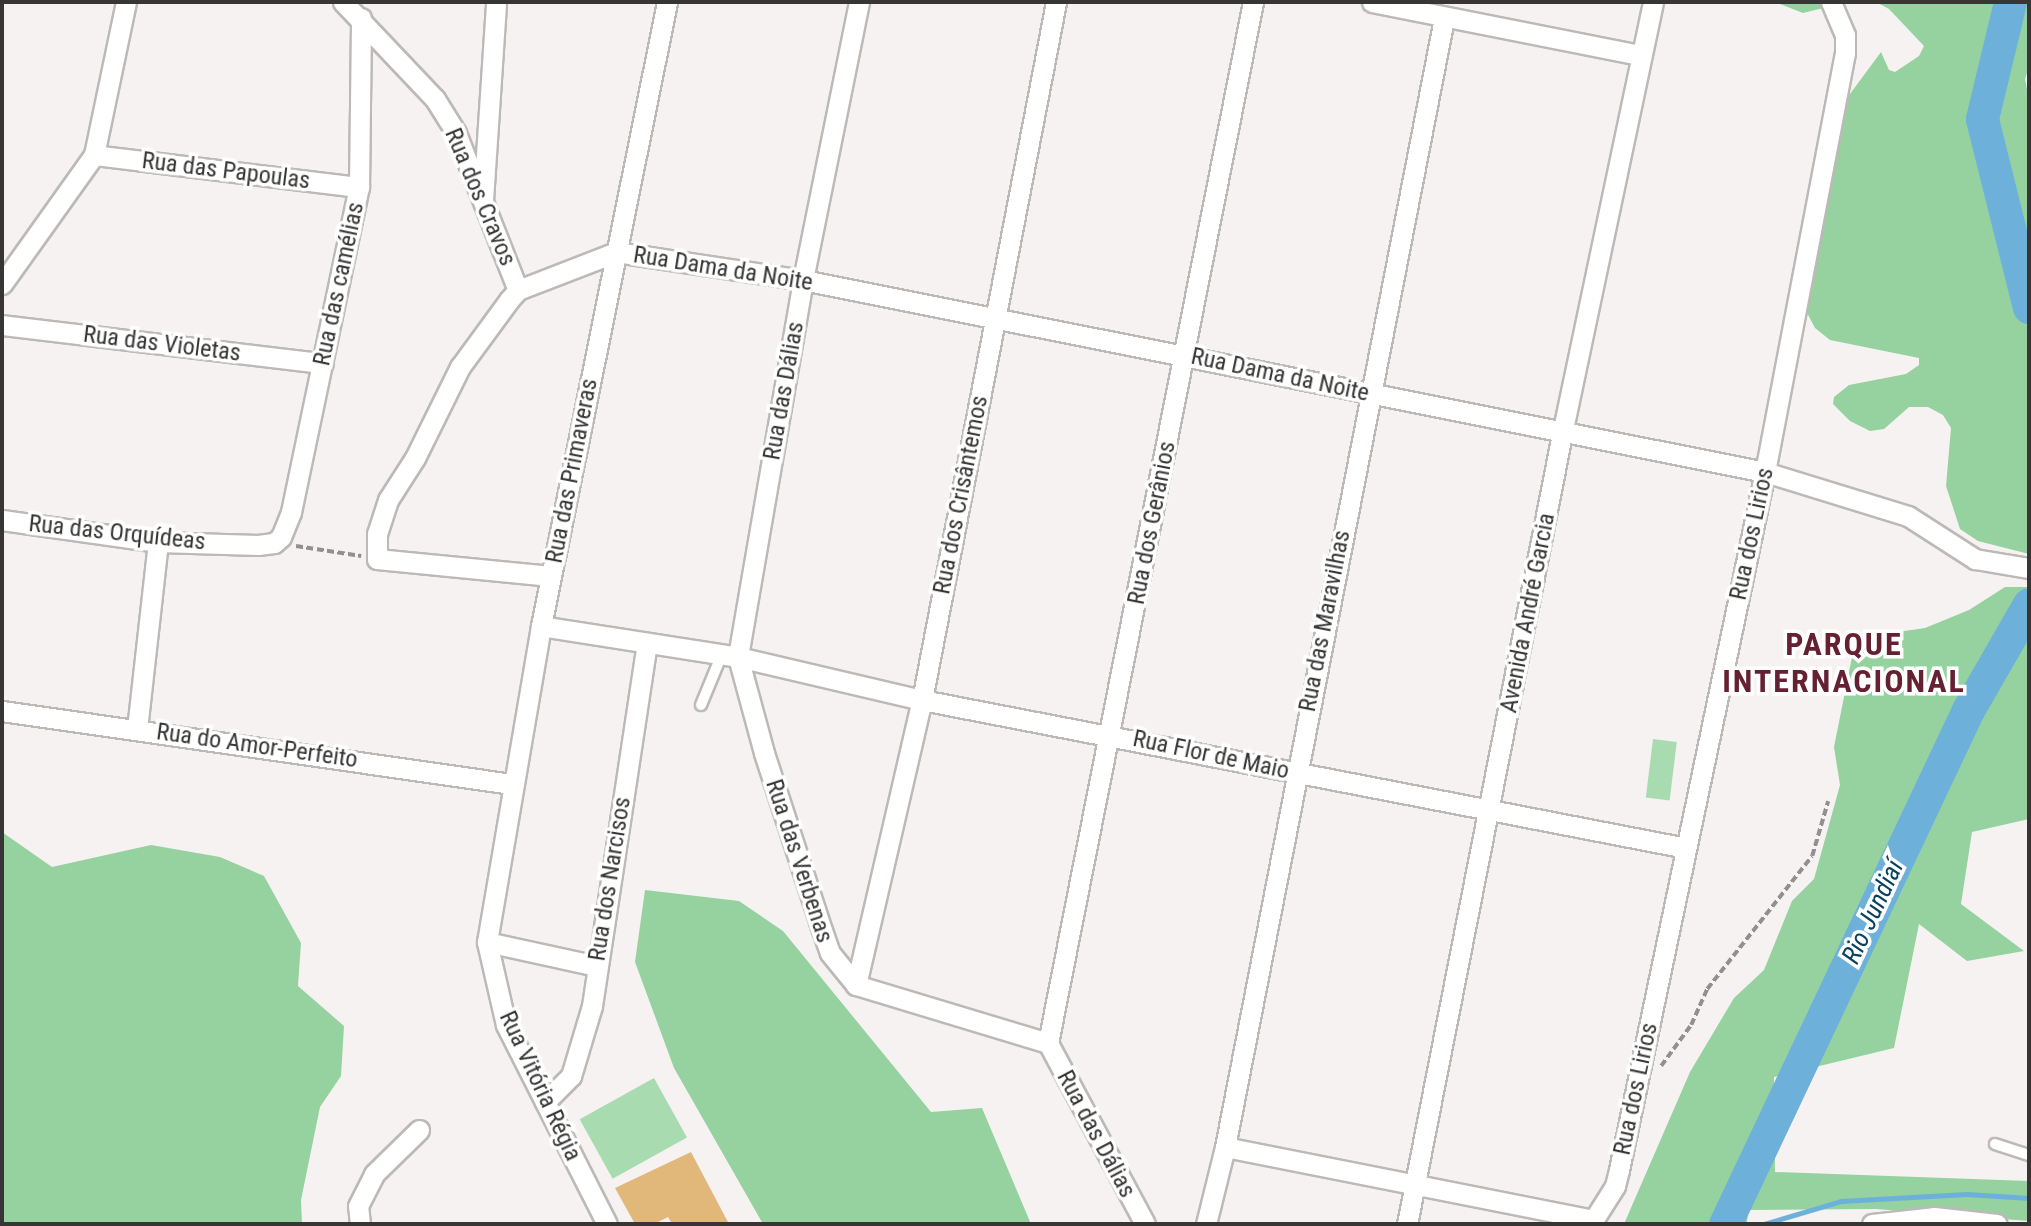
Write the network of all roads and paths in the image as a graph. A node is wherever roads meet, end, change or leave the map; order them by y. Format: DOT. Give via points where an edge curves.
graph roads {
  1 [pos="126,2"];
  2 [pos="343,2"];
  3 [pos="496,2"];
  4 [pos="667,2"];
  5 [pos="859,2"];
  6 [pos="1056,2"];
  7 [pos="1253,2"];
  8 [pos="1372,2"];
  9 [pos="1653,2"];
  10 [pos="1831,2"];
  11 [pos="361,18"];
  12 [pos="1444,18"];
  13 [pos="1640,55"];
  14 [pos="94,155"];
  15 [pos="359,187"];
  16 [pos="483,210"];
  17 [pos="616,253"];
  18 [pos="803,280"];
  19 [pos="2,285"];
  20 [pos="518,290"];
  21 [pos="994,318"];
  22 [pos="2,325"];
  23 [pos="1184,355"];
  24 [pos="323,363"];
  25 [pos="1369,394"];
  26 [pos="1562,435"];
  27 [pos="1765,472"];
  28 [pos="2,520"];
  29 [pos="158,542"];
  30 [pos="274,543"];
  31 [pos="377,559"];
  32 [pos="2025,568"];
  33 [pos="551,576"];
  34 [pos="541,626"];
  35 [pos="647,643"];
  36 [pos="730,656"];
  37 [pos="922,700"];
  38 [pos="701,705"];
  39 [pos="2,711"];
  40 [pos="137,729"];
  41 [pos="1111,734"];
  42 [pos="1296,772"];
  43 [pos="512,784"];
  44 [pos="1828,801"];
  45 [pos="1490,808"];
  46 [pos="1686,848"];
  47 [pos="487,942"];
  48 [pos="597,966"];
  49 [pos="856,985"];
  50 [pos="1048,1043"];
  51 [pos="1657,1070"];
  52 [pos="545,1102"];
  53 [pos="419,1130"];
  54 [pos="1995,1144"];
  55 [pos="1225,1147"];
  56 [pos="2029,1155"];
  57 [pos="1414,1185"];
  58 [pos="1592,1222"];
  59 [pos="360,1224"];
  60 [pos="607,1224"];
  61 [pos="1145,1224"];
  62 [pos="1206,1224"];
  63 [pos="1407,1224"];
  64 [pos="1872,1224"];
  65 [pos="1997,1224"];
  1 -- 14 [label="street"];
  2 -- 11 [label="street, Rua dos Cravos"];
  3 -- 16 [label="street"];
  4 -- 17 [label="street, Rua das Primaveras"];
  5 -- 18 [label="street, Rua das Dálias"];
  6 -- 21 [label="street, Rua dos Crisântemos"];
  7 -- 23 [label="street, Rua dos Gerânios"];
  8 -- 12 [label="street"];
  9 -- 13 [label="street, Avenida André Garcia"];
  10 -- 27 [label="street, Rua dos Lirios" via="1845,35 1845,53"];
  11 -- 15 [label="street, Rua das camélias"];
  11 -- 16 [label="street, Rua dos Cravos" via="435,100 456,133"];
  12 -- 13 [label="street"];
  12 -- 25 [label="street, Rua das Maravilhas"];
  13 -- 26 [label="street, Avenida André Garcia"];
  14 -- 15 [label="street, Rua das Papoulas"];
  14 -- 19 [label="street"];
  15 -- 24 [label="street, Rua das camélias"];
  16 -- 20 [label="street, Rua dos Cravos"];
  17 -- 18 [label="street, Rua Dama da Noite"];
  17 -- 20 [label="street, Rua Dama da Noite"];
  17 -- 33 [label="street, Rua das Primaveras"];
  18 -- 21 [label="street, Rua Dama da Noite"];
  18 -- 36 [label="street, Rua das Dálias"];
  20 -- 31 [label="street, Rua dos Cravos" via="460,366 419,451 388,500 377,534"];
  21 -- 23 [label="street, Rua Dama da Noite"];
  21 -- 37 [label="street, Rua dos Crisântemos"];
  22 -- 24 [label="street, Rua das Violetas"];
  23 -- 25 [label="street, Rua Dama da Noite"];
  23 -- 41 [label="street, Rua dos Gerânios"];
  24 -- 30 [label="street, Rua das camélias" via="291,512"];
  25 -- 26 [label="street, Rua Dama da Noite"];
  25 -- 42 [label="street, Rua das Maravilhas"];
  26 -- 27 [label="street, Rua Dama da Noite"];
  26 -- 45 [label="street, Avenida André Garcia"];
  27 -- 32 [label="street, Rua Dama da Noite" via="1908,516 1975,559"];
  27 -- 46 [label="street, Rua dos Lirios"];
  28 -- 29 [label="street, Rua das Orquídeas"];
  29 -- 30 [label="street, Rua das Orquídeas"];
  29 -- 40 [label="street"];
  30 -- 31 [label="path"];
  31 -- 33 [label="street"];
  33 -- 34 [label="street, Rua das Primaveras"];
  34 -- 35 [label="street"];
  34 -- 43 [label="street, Rua das Primaveras"];
  35 -- 36 [label="street"];
  35 -- 48 [label="street, Rua dos Narcisos"];
  36 -- 37 [label="street, Rua Flor de Maio"];
  36 -- 38 [label="lane"];
  36 -- 49 [label="street, Rua das Verbenas" via="826,941"];
  37 -- 41 [label="street, Rua Flor de Maio"];
  37 -- 49 [label="street, Rua dos Crisântemos"];
  39 -- 40 [label="street, Rua do Amor-Perfeito"];
  40 -- 43 [label="street, Rua do Amor-Perfeito"];
  41 -- 42 [label="street, Rua Flor de Maio"];
  41 -- 50 [label="street, Rua dos Gerânios"];
  42 -- 45 [label="street, Rua Flor de Maio"];
  42 -- 55 [label="street, Rua das Maravilhas"];
  43 -- 47 [label="street, Rua das Primaveras"];
  44 -- 51 [label="path" via="1812,856 1707,989 1691,1025"];
  45 -- 46 [label="street, Rua Flor de Maio"];
  45 -- 57 [label="street, Avenida André Garcia"];
  46 -- 58 [label="street, Rua dos Lirios" via="1619,1170"];
  47 -- 48 [label="street"];
  47 -- 52 [label="street, Rua Vitória Régia" via="506,1025"];
  48 -- 52 [label="street, Rua dos Narcisos" via="580,1055 571,1076"];
  49 -- 50 [label="street"];
  50 -- 61 [label="street, Rua das Dálias"];
  52 -- 60 [label="street, Rua Vitória Régia"];
  53 -- 59 [label="street" via="374,1174 358,1206"];
  54 -- 56 [label="lane"];
  55 -- 57 [label="street"];
  55 -- 62 [label="street, Rua das Maravilhas"];
  57 -- 58 [label="street"];
  57 -- 63 [label="street, Avenida André Garcia"];
  64 -- 65 [label="street" via="1934,1217"];
}
